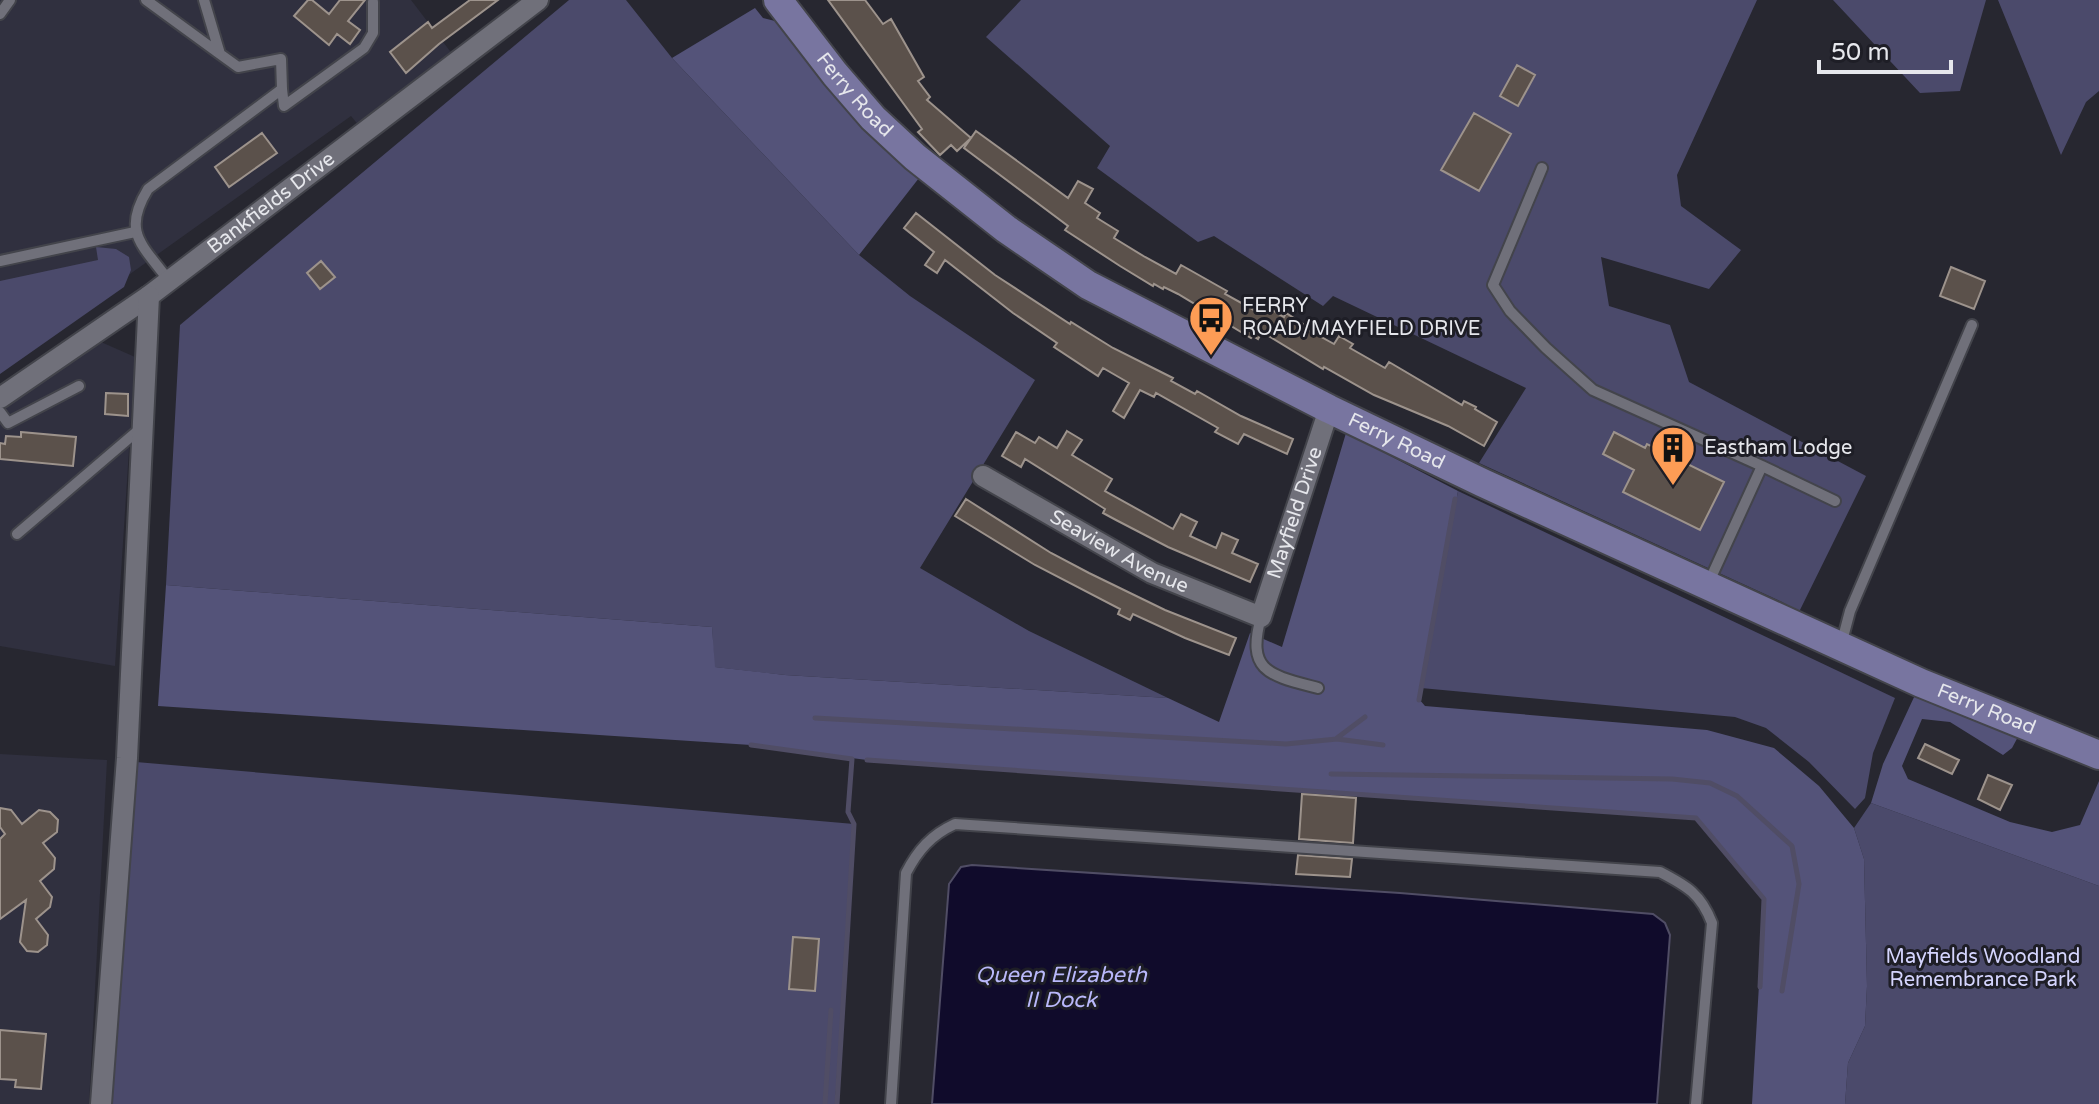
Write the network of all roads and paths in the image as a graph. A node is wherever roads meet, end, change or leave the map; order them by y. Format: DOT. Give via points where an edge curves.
graph roads {
  1 [pos="10,0"];
  2 [pos="146,0"];
  3 [pos="204,0"];
  4 [pos="538,0"];
  5 [pos="778,0"];
  6 [pos="373,2"];
  7 [pos="0,14"];
  8 [pos="220,54"];
  9 [pos="282,89"];
  10 [pos="1542,168"];
  11 [pos="135,232"];
  12 [pos="0,261"];
  13 [pos="169,281"];
  14 [pos="149,296"];
  15 [pos="1972,325"];
  16 [pos="79,386"];
  17 [pos="0,398"];
  18 [pos="1329,409"];
  19 [pos="0,412"];
  20 [pos="143,427"];
  21 [pos="1762,466"];
  22 [pos="983,476"];
  23 [pos="1835,501"];
  24 [pos="17,534"];
  25 [pos="1707,585"];
  26 [pos="1261,617"];
  27 [pos="1840,647"];
  28 [pos="1318,688"];
  29 [pos="2099,755"];
  30 [pos="101,1104"];
  31 [pos="891,1104"];
  32 [pos="1696,1104"];
  1 -- 7 [label="lane"];
  2 -- 8 [label="lane"];
  3 -- 8 [label="lane"];
  4 -- 13 [label="street, Bankfields Drive"];
  5 -- 18 [label="street, Ferry Road" via="873,118 1006,229 1088,285"];
  6 -- 9 [label="lane" via="373,33 364,48 284,106"];
  8 -- 9 [label="lane" via="238,67 281,59"];
  9 -- 11 [label="lane" via="148,189 136,207"];
  10 -- 21 [label="lane" via="1493,285 1510,311 1593,390"];
  11 -- 12 [label="lane"];
  11 -- 13 [label="lane"];
  13 -- 14 [label="street, Bankfields Drive"];
  14 -- 17 [label="street, Bankfields Drive"];
  14 -- 20 [label="street"];
  15 -- 27 [label="lane" via="1850,611"];
  16 -- 19 [label="lane" via="8,423"];
  18 -- 25 [label="street, Ferry Road"];
  18 -- 26 [label="street, Mayfield Drive"];
  20 -- 24 [label="lane"];
  20 -- 30 [label="street" via="127,758"];
  21 -- 23 [label="lane"];
  21 -- 25 [label="lane"];
  22 -- 26 [label="street, Seaview Avenue" via="1152,573"];
  25 -- 27 [label="street, Ferry Road"];
  26 -- 28 [label="lane" via="1255,648 1261,664"];
  27 -- 29 [label="street, Ferry Road"];
  31 -- 32 [label="lane" via="906,873 918,850 955,824 1660,872 1704,901 1712,923"];
}
